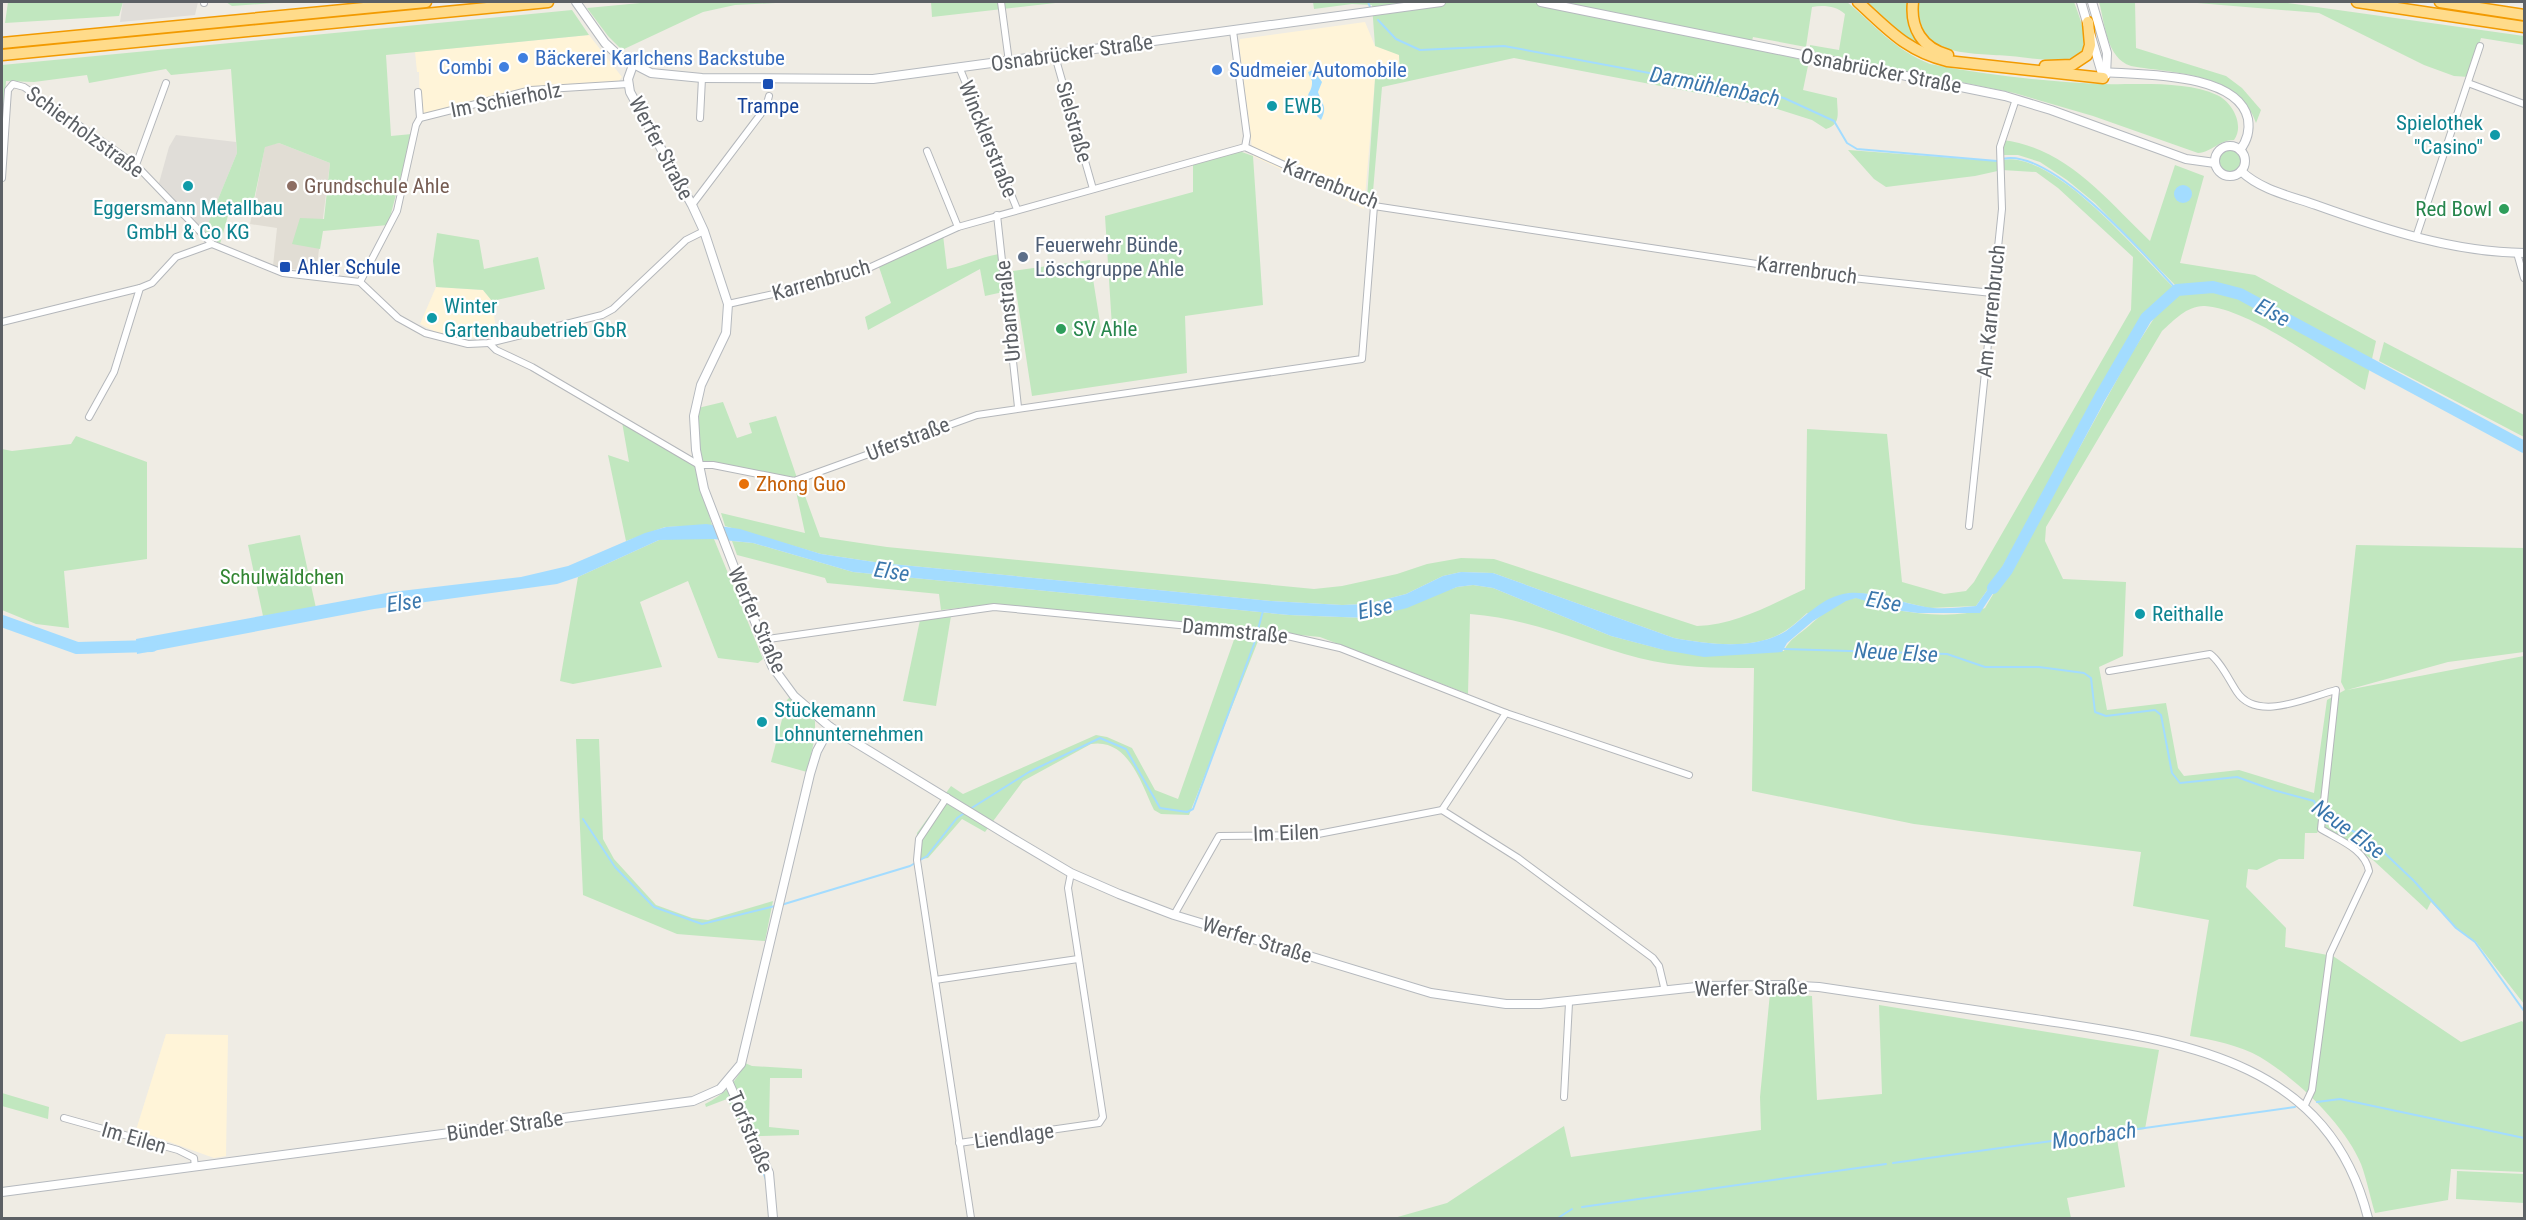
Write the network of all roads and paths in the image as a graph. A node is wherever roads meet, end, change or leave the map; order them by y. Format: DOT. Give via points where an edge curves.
graph roads {
  1 [pos="426,2"];
  2 [pos="548,2"];
  3 [pos="576,2"];
  4 [pos="1001,2"];
  5 [pos="1441,2"];
  6 [pos="1541,2"];
  7 [pos="1857,2"];
  8 [pos="1913,2"];
  9 [pos="2081,2"];
  10 [pos="2092,2"];
  11 [pos="2357,2"];
  12 [pos="2440,2"];
  13 [pos="2524,15"];
  14 [pos="2088,22"];
  15 [pos="2524,27"];
  16 [pos="1233,31"];
  17 [pos="2,43"];
  18 [pos="2480,46"];
  19 [pos="2,55"];
  20 [pos="1055,56"];
  21 [pos="1009,62"];
  22 [pos="633,65"];
  23 [pos="2045,66"];
  24 [pos="960,69"];
  25 [pos="2104,74"];
  26 [pos="702,78"];
  27 [pos="166,83"];
  28 [pos="2468,83"];
  29 [pos="628,84"];
  30 [pos="418,92"];
  31 [pos="769,96"];
  32 [pos="2016,99"];
  33 [pos="2524,104"];
  34 [pos="420,118"];
  35 [pos="700,118"];
  36 [pos="1245,147"];
  37 [pos="2240,150"];
  38 [pos="927,152"];
  39 [pos="2215,163"];
  40 [pos="136,165"];
  41 [pos="2241,171"];
  42 [pos="2,178"];
  43 [pos="1093,189"];
  44 [pos="692,205"];
  45 [pos="1374,206"];
  46 [pos="1017,209"];
  47 [pos="997,215"];
  48 [pos="958,227"];
  49 [pos="704,231"];
  50 [pos="2416,237"];
  51 [pos="212,244"];
  52 [pos="2521,253"];
  53 [pos="2524,278"];
  54 [pos="360,282"];
  55 [pos="140,288"];
  56 [pos="1992,293"];
  57 [pos="728,304"];
  58 [pos="2,322"];
  59 [pos="489,343"];
  60 [pos="1018,407"];
  61 [pos="89,417"];
  62 [pos="699,465"];
  63 [pos="1969,526"];
  64 [pos="761,640"];
  65 [pos="2109,671"];
  66 [pos="1506,713"];
  67 [pos="830,727"];
  68 [pos="1689,775"];
  69 [pos="947,797"];
  70 [pos="1442,810"];
  71 [pos="1071,873"];
  72 [pos="1174,915"];
  73 [pos="1078,959"];
  74 [pos="934,980"];
  75 [pos="1665,991"];
  76 [pos="1569,1003"];
  77 [pos="728,1081"];
  78 [pos="1564,1097"];
  79 [pos="2304,1107"];
  80 [pos="64,1118"];
  81 [pos="959,1143"];
  82 [pos="195,1167"];
  83 [pos="2,1192"];
  84 [pos="773,1218"];
  85 [pos="971,1218"];
  86 [pos="2368,1218"];
  1 -- 17 [label="highway"];
  2 -- 19 [label="highway"];
  3 -- 22 [label="main road, Osnabrücker Straße" via="600,38"];
  4 -- 21 [label="street"];
  5 -- 16 [label="main road, Osnabrücker Straße"];
  6 -- 32 [label="main road, Osnabrücker Straße"];
  7 -- 25 [label="highway" via="1891,34 1929,56"];
  8 -- 23 [label="highway" via="1913,25 1918,35 1938,52"];
  9 -- 14 [label="main road"];
  10 -- 25 [label="main road" via="2107,53"];
  11 -- 15 [label="highway"];
  12 -- 13 [label="highway"];
  14 -- 23 [label="highway" via="2087,55 2072,65"];
  14 -- 25 [label="main road"];
  16 -- 20 [label="main road, Osnabrücker Straße"];
  16 -- 36 [label="street" via="1247,136"];
  18 -- 28 [label="street"];
  20 -- 21 [label="main road, Osnabrücker Straße"];
  20 -- 43 [label="street, Sielstraße"];
  21 -- 24 [label="main road, Osnabrücker Straße"];
  22 -- 26 [label="main road, Osnabrücker Straße" via="651,73"];
  22 -- 29 [label="main road, Werfer Straße"];
  23 -- 25 [label="highway"];
  24 -- 26 [label="main road, Osnabrücker Straße" via="873,79"];
  24 -- 46 [label="street, Wincklerstraße"];
  25 -- 37 [label="main road" via="2207,83 2231,94 2246,113 2248,131"];
  26 -- 35 [label="street"];
  27 -- 40 [label="street"];
  28 -- 33 [label="street"];
  28 -- 50 [label="street"];
  29 -- 34 [label="street, Im Schierholz" via="531,90"];
  29 -- 44 [label="main road, Werfer Straße"];
  30 -- 34 [label="street, Im Schierholz"];
  31 -- 44 [label="street" via="766,107"];
  32 -- 39 [label="main road, Osnabrücker Straße" via="2186,159"];
  32 -- 56 [label="street, Am Karrenbruch" via="2001,140 2002,209"];
  34 -- 54 [label="street, Im Schierholz" via="397,211"];
  36 -- 43 [label="street, Karrenbruch"];
  36 -- 45 [label="street, Karrenbruch"];
  37 -- 39 [label="main road" via="2223,148"];
  37 -- 41 [label="main road" via="2245,158"];
  38 -- 48 [label="street"];
  39 -- 41 [label="main road" via="2226,175 2234,176"];
  40 -- 42 [label="street, Schierholzstraße" via="24,87 13,84 8,90"];
  40 -- 51 [label="street, Schierholzstraße"];
  41 -- 50 [label="main road" via="2271,189"];
  43 -- 46 [label="street, Karrenbruch"];
  44 -- 49 [label="main road, Werfer Straße"];
  45 -- 56 [label="street, Karrenbruch" via="1843,277"];
  45 -- 60 [label="street, Uferstraße" via="1362,359"];
  46 -- 47 [label="street, Karrenbruch"];
  47 -- 48 [label="street, Karrenbruch"];
  47 -- 60 [label="street, Urbanstraße"];
  48 -- 57 [label="street, Karrenbruch" via="860,272"];
  49 -- 57 [label="main road, Werfer Straße"];
  49 -- 59 [label="street" via="686,240 603,315"];
  50 -- 52 [label="main road" via="2461,247"];
  51 -- 54 [label="street, Schierholzstraße" via="283,273"];
  51 -- 55 [label="street" via="176,257 152,283"];
  52 -- 53 [label="street"];
  54 -- 59 [label="street" via="398,318 425,333 468,344"];
  55 -- 58 [label="street"];
  55 -- 61 [label="street" via="114,372"];
  56 -- 63 [label="street, Am Karrenbruch"];
  57 -- 62 [label="main road, Werfer Straße" via="726,333 696,402 694,434"];
  59 -- 62 [label="street, Uferstraße"];
  60 -- 62 [label="street, Uferstraße" via="957,421 801,480"];
  62 -- 64 [label="main road, Werfer Straße"];
  64 -- 66 [label="street, Dammstraße" via="994,608 1271,634 1340,648"];
  64 -- 67 [label="main road, Werfer Straße" via="772,666 794,696"];
  65 -- 79 [label="street" via="2210,654 2244,702 2257,707 2336,690 2321,829 2358,851 2367,860 2369,871 2330,954 2312,1090"];
  66 -- 68 [label="street, Dammstraße"];
  66 -- 70 [label="street"];
  67 -- 69 [label="main road, Werfer Straße"];
  67 -- 77 [label="main road, Bünder Straße" via="817,751 800,815 741,1064"];
  69 -- 71 [label="main road, Werfer Straße"];
  69 -- 74 [label="street, Liendlage" via="919,839 917,860"];
  70 -- 72 [label="street, Im Eilen" via="1313,835 1219,836"];
  70 -- 75 [label="street" via="1518,858 1653,958"];
  71 -- 72 [label="main road, Werfer Straße"];
  71 -- 73 [label="street, Liendlage" via="1068,888"];
  72 -- 76 [label="main road, Werfer Straße" via="1431,993 1506,1004"];
  73 -- 74 [label="street"];
  73 -- 81 [label="street, Liendlage" via="1103,1118 1099,1123"];
  74 -- 81 [label="street, Liendlage"];
  75 -- 76 [label="main road, Werfer Straße"];
  75 -- 79 [label="main road, Werfer Straße" via="1747,984 1819,987 2118,1032 2207,1052 2244,1066"];
  76 -- 78 [label="street"];
  77 -- 82 [label="main road, Bünder Straße" via="693,1101"];
  77 -- 84 [label="main road, Torfstraße" via="769,1173"];
  79 -- 86 [label="main road, Werfer Straße" via="2342,1152 2359,1186"];
  80 -- 82 [label="street, Im Eilen" via="178,1150 194,1158"];
  81 -- 85 [label="street"];
  82 -- 83 [label="main road, Bünder Straße"];
}
